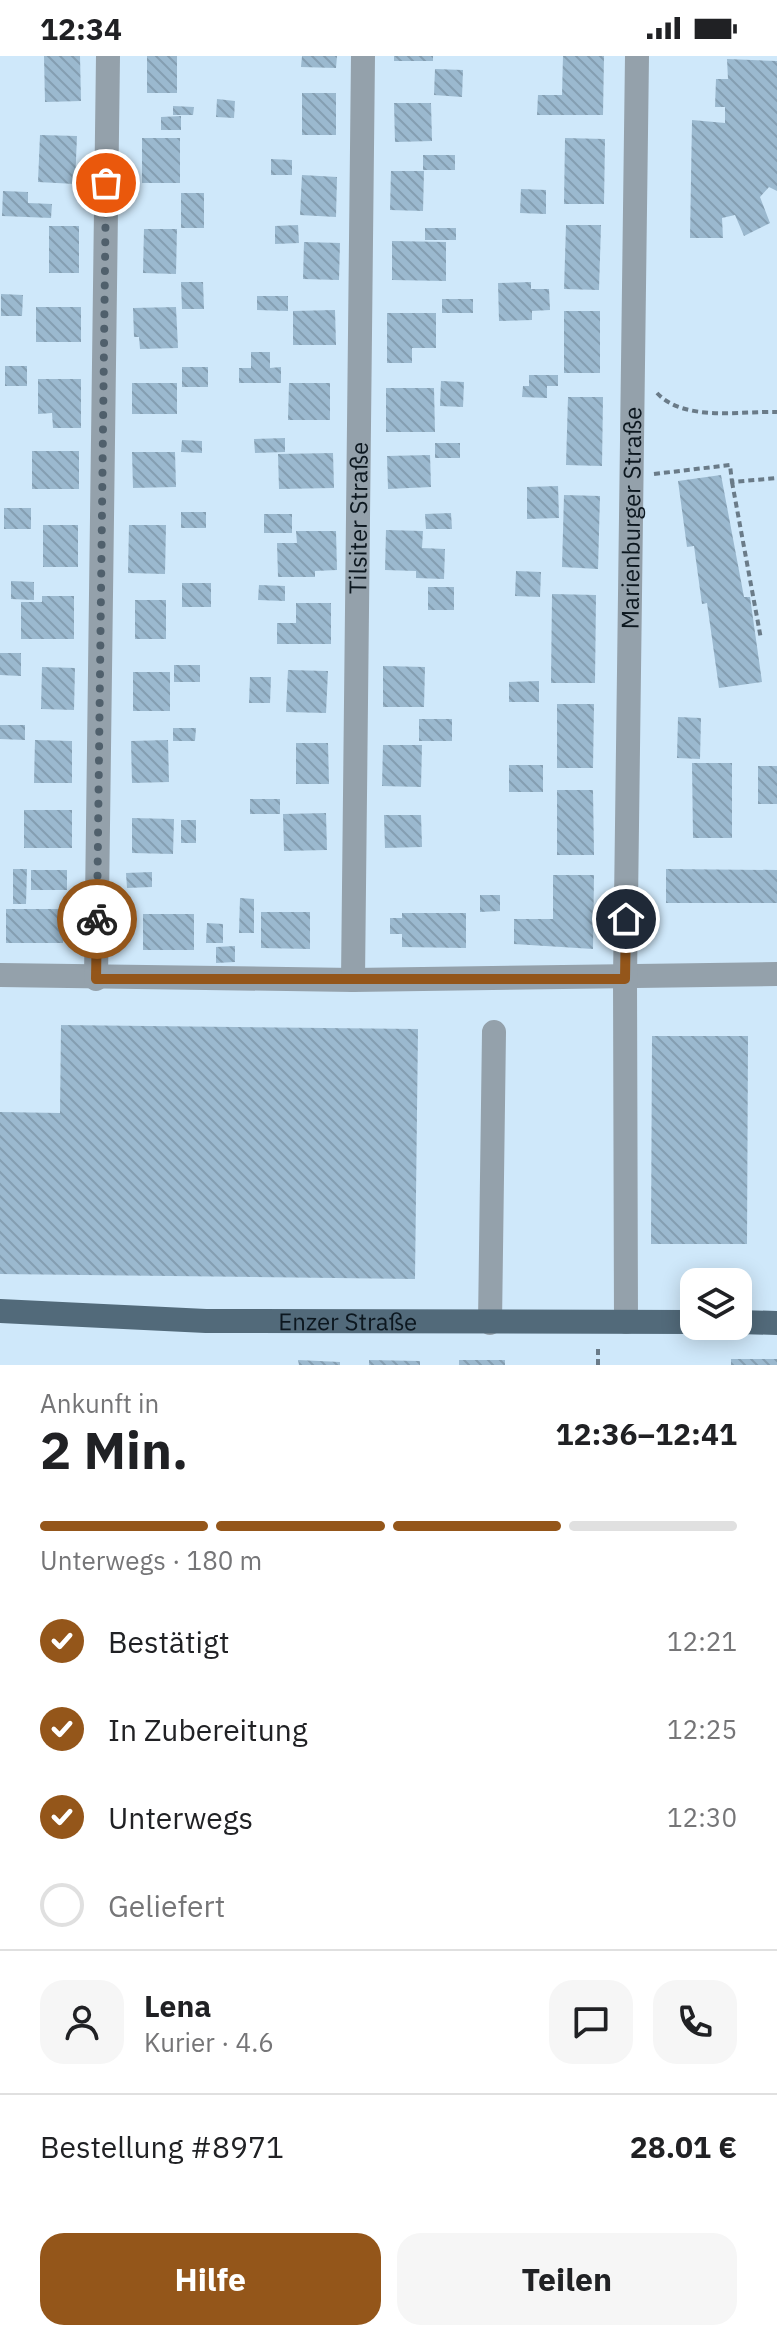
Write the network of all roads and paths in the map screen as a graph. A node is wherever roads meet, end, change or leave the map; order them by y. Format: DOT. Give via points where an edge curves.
graph roads {
  1 [pos="108,56"];
  2 [pos="363,56"];
  3 [pos="637,56"];
  4 [pos="633,363"];
  5 [pos="777,412"];
  6 [pos="632,477"];
  7 [pos="777,478"];
  8 [pos="732,482"];
  9 [pos="761,639"];
  10 [pos="777,974"];
  11 [pos="0,975"];
  12 [pos="96,979"];
  13 [pos="625,979"];
  14 [pos="353,980"];
  15 [pos="494,1032"];
  16 [pos="0,1311"];
  17 [pos="626,1322"];
  18 [pos="680,1322"];
  19 [pos="752,1322"];
  20 [pos="490,1323"];
  21 [pos="777,1323"];
  1 -- 12 [label="street"];
  2 -- 14 [label="street, Tilsiter Straße"];
  3 -- 4 [label="street, Marienburger Straße"];
  4 -- 5 [label="path" via="671,405 690,411"];
  4 -- 6 [label="street, Marienburger Straße"];
  6 -- 8 [label="path" via="730,465"];
  6 -- 13 [label="street, Marienburger Straße"];
  7 -- 8 [label="path"];
  8 -- 9 [label="path"];
  10 -- 13 [label="street"];
  11 -- 12 [label="street"];
  12 -- 14 [label="street"];
  13 -- 14 [label="street"];
  13 -- 17 [label="street, Marienburger Straße"];
  15 -- 20 [label="street"];
  16 -- 20 [label="main road, Enzer Straße" via="206,1321"];
  17 -- 18 [label="main road, Enzer Straße"];
  17 -- 20 [label="main road, Enzer Straße"];
  19 -- 21 [label="main road"];
}
